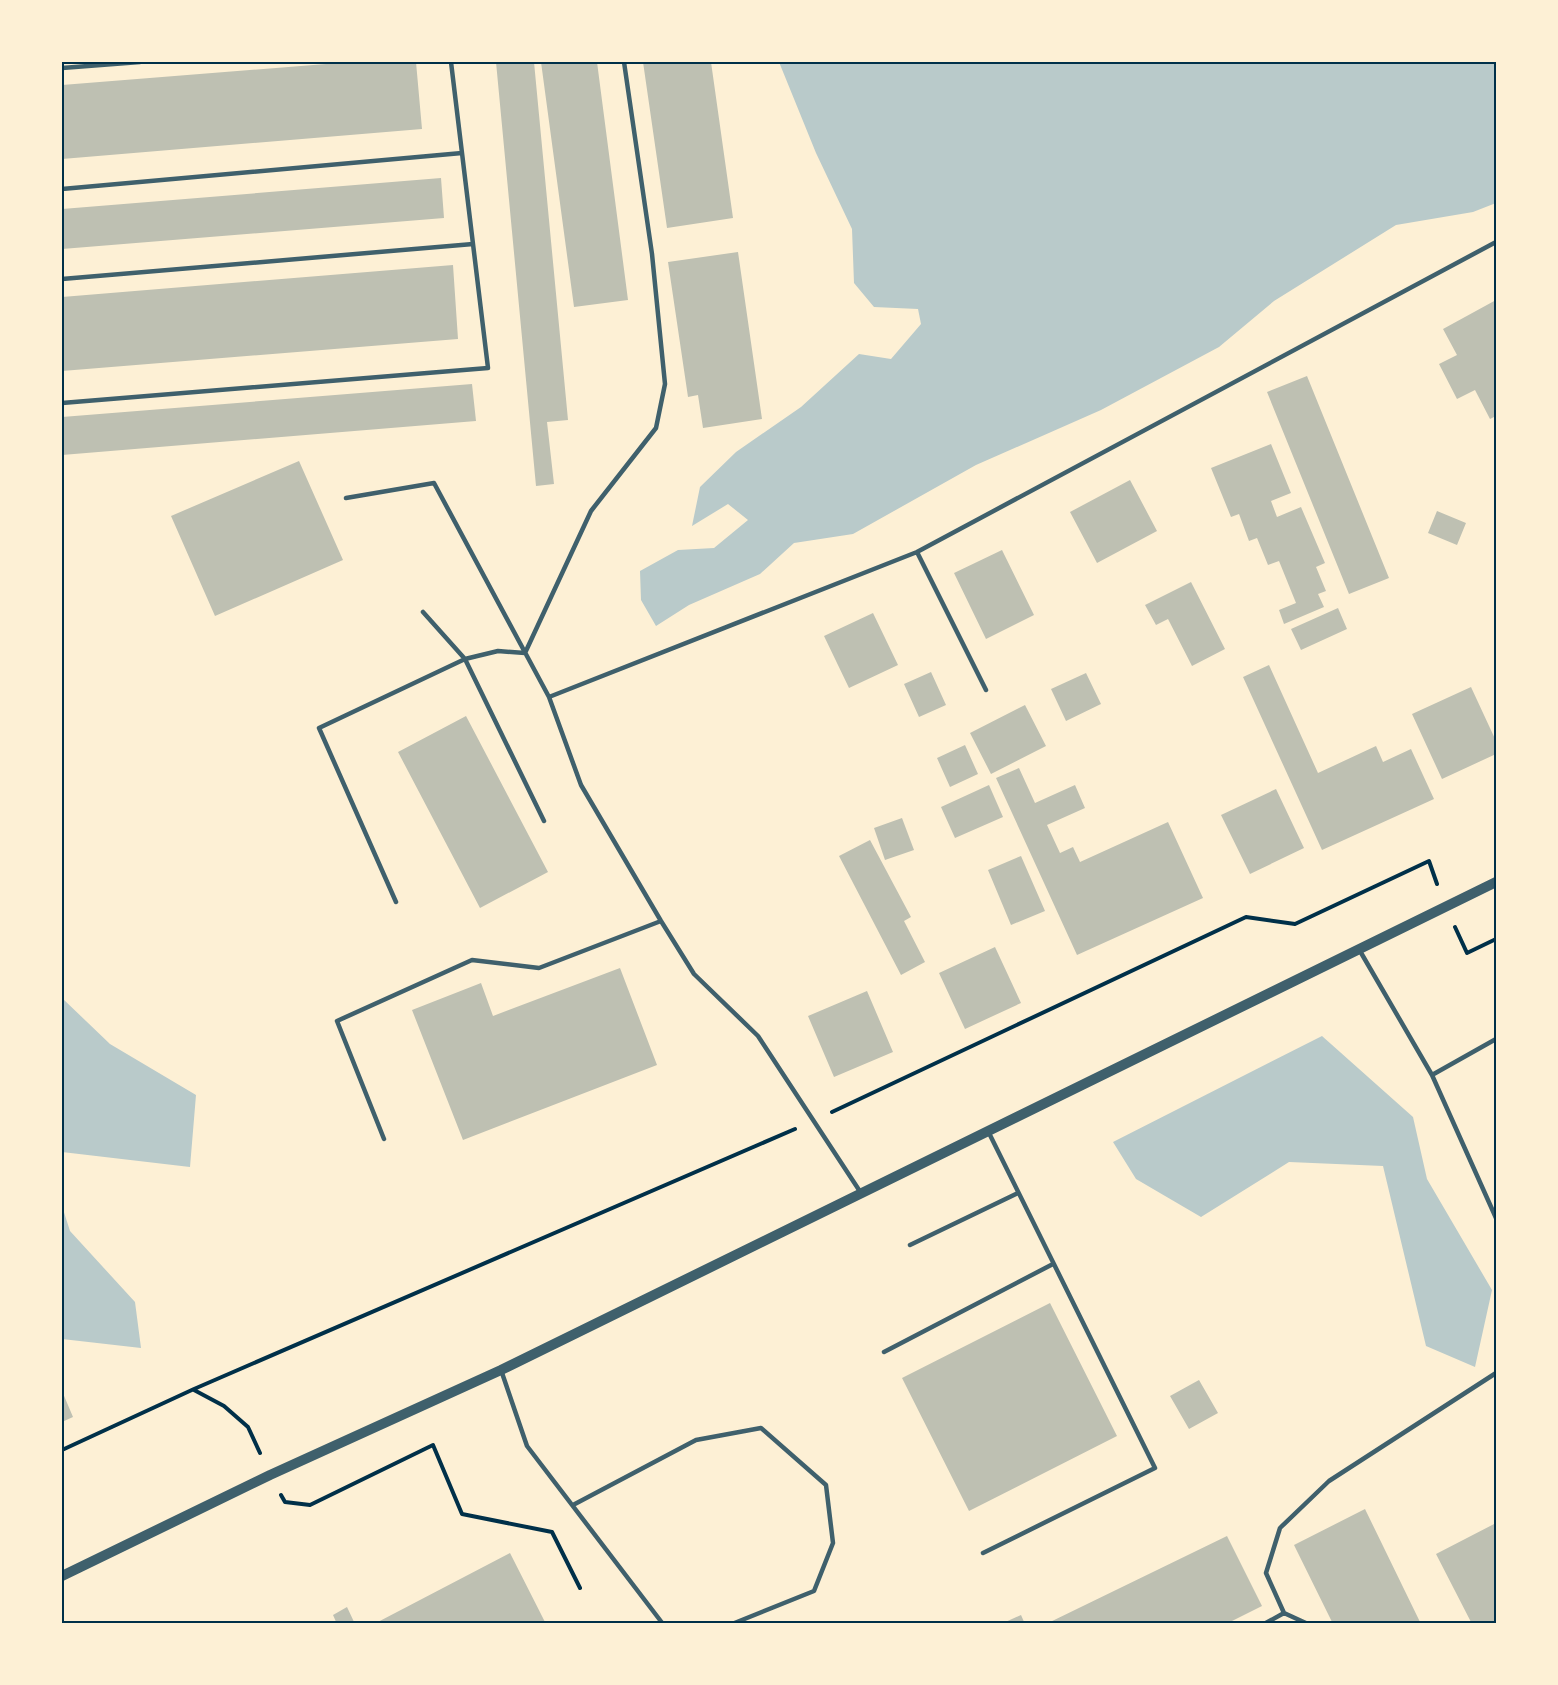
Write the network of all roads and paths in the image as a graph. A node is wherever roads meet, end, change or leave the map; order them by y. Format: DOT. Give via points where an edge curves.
graph roads {
  1 [pos="140,62"];
  2 [pos="452,62"];
  3 [pos="624,62"];
  4 [pos="62,68"];
  5 [pos="462,153"];
  6 [pos="62,189"];
  7 [pos="1497,242"];
  8 [pos="473,244"];
  9 [pos="62,279"];
  10 [pos="62,403"];
  11 [pos="346,498"];
  12 [pos="917,552"];
  13 [pos="423,612"];
  14 [pos="525,652"];
  15 [pos="465,659"];
  16 [pos="986,690"];
  17 [pos="549,697"];
  18 [pos="544,821"];
  19 [pos="1497,882"];
  20 [pos="396,902"];
  21 [pos="661,921"];
  22 [pos="1359,949"];
  23 [pos="1497,1039"];
  24 [pos="1432,1075"];
  25 [pos="988,1131"];
  26 [pos="384,1139"];
  27 [pos="861,1193"];
  28 [pos="1018,1193"];
  29 [pos="1497,1218"];
  30 [pos="910,1245"];
  31 [pos="1053,1264"];
  32 [pos="884,1352"];
  33 [pos="501,1370"];
  34 [pos="1497,1373"];
  35 [pos="194,1389"];
  36 [pos="270,1475"];
  37 [pos="573,1505"];
  38 [pos="983,1553"];
  39 [pos="62,1576"];
  40 [pos="580,1588"];
  41 [pos="1284,1613"];
  42 [pos="663,1623"];
  43 [pos="732,1623"];
  44 [pos="1264,1623"];
  45 [pos="1308,1623"];
  1 -- 4 [label="lane"];
  2 -- 5 [label="lane"];
  3 -- 14 [label="lane" via="652,254 665,384 656,428 591,511"];
  5 -- 6 [label="lane"];
  5 -- 8 [label="lane"];
  7 -- 12 [label="lane"];
  8 -- 9 [label="lane"];
  8 -- 10 [label="lane" via="488,368"];
  11 -- 14 [label="lane" via="434,483"];
  12 -- 16 [label="lane"];
  12 -- 17 [label="lane"];
  13 -- 15 [label="lane"];
  14 -- 15 [label="lane" via="498,651"];
  14 -- 17 [label="lane"];
  15 -- 18 [label="lane"];
  15 -- 20 [label="lane" via="319,728"];
  17 -- 21 [label="lane" via="581,785"];
  19 -- 22 [label="street"];
  21 -- 26 [label="lane" via="539,968 472,960 337,1021"];
  21 -- 27 [label="lane" via="694,974 758,1036"];
  22 -- 24 [label="lane"];
  22 -- 25 [label="street"];
  23 -- 24 [label="lane"];
  24 -- 29 [label="lane"];
  25 -- 27 [label="street"];
  25 -- 28 [label="lane"];
  27 -- 33 [label="street"];
  28 -- 30 [label="lane"];
  28 -- 31 [label="lane"];
  31 -- 32 [label="lane"];
  31 -- 38 [label="lane" via="1155,1468"];
  33 -- 36 [label="street"];
  33 -- 37 [label="lane" via="527,1446"];
  34 -- 41 [label="lane" via="1329,1481 1280,1528 1266,1573"];
  35 -- 36 [label="path" via="248,1426"];
  36 -- 39 [label="street"];
  36 -- 40 [label="path" via="285,1502 310,1505 433,1445 462,1514 552,1532"];
  37 -- 42 [label="lane"];
  37 -- 43 [label="lane" via="696,1440 761,1428 826,1485 833,1543 814,1591"];
  41 -- 44 [label="lane"];
  41 -- 45 [label="lane"];
}
